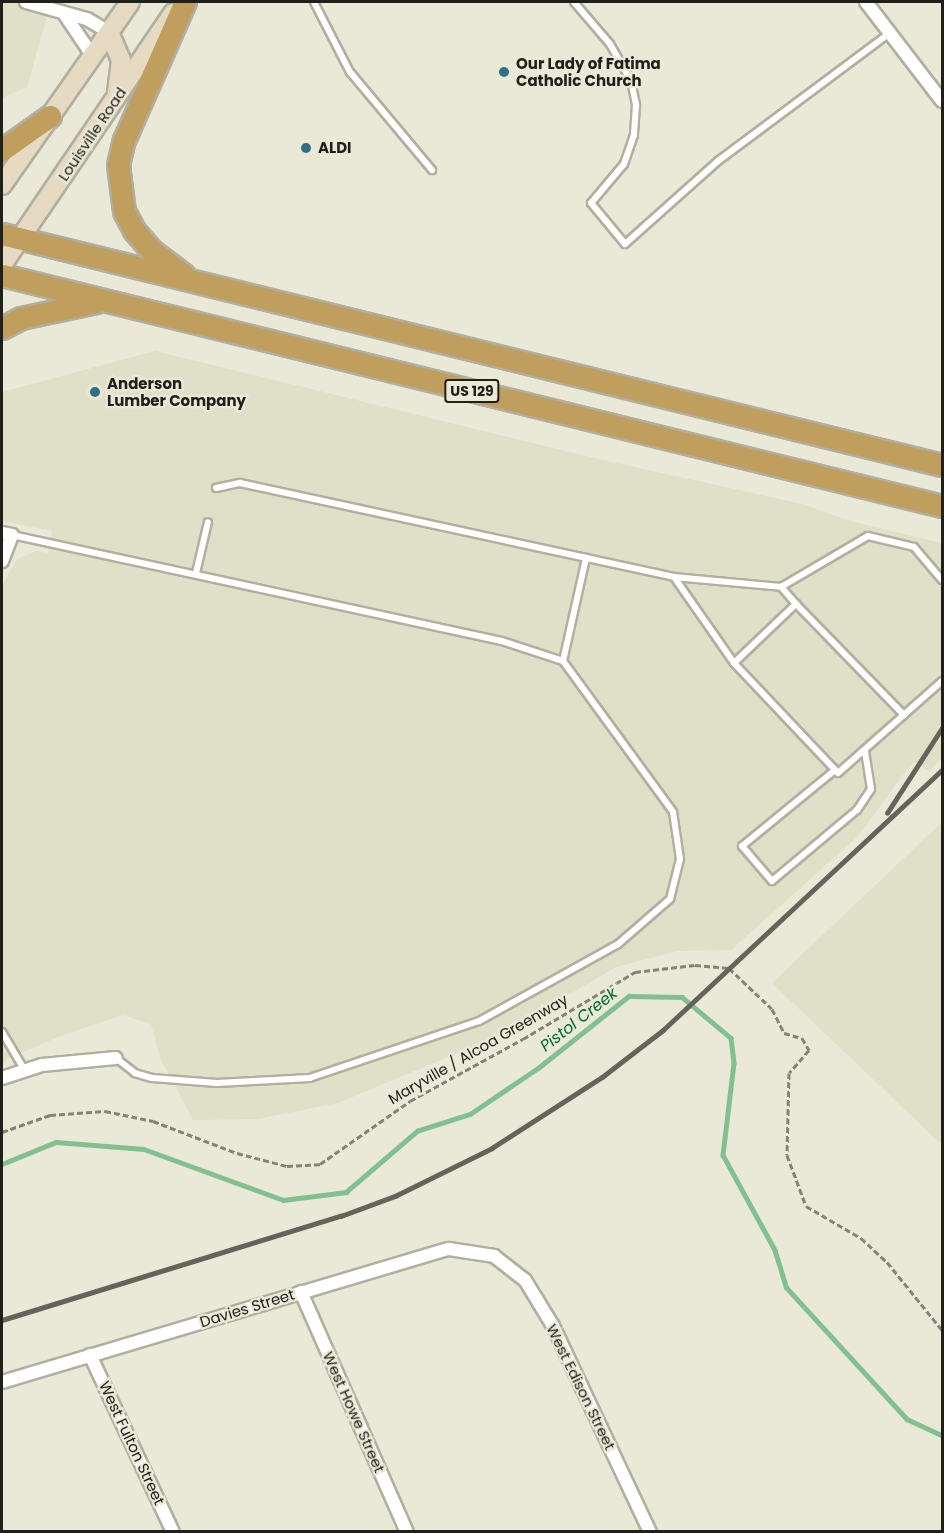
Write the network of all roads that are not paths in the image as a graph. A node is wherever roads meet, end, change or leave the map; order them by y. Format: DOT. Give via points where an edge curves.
graph roads {
  1 [pos="26,2"];
  2 [pos="130,2"];
  3 [pos="180,2"];
  4 [pos="185,2"];
  5 [pos="314,2"];
  6 [pos="574,2"];
  7 [pos="866,2"];
  8 [pos="65,15"];
  9 [pos="109,32"];
  10 [pos="890,33"];
  11 [pos="92,56"];
  12 [pos="117,99"];
  13 [pos="942,101"];
  14 [pos="50,116"];
  15 [pos="2,150"];
  16 [pos="432,170"];
  17 [pos="2,185"];
  18 [pos="11,236"];
  19 [pos="2,265"];
  20 [pos="2,275"];
  21 [pos="192,281"];
  22 [pos="101,301"];
  23 [pos="2,328"];
  24 [pos="942,465"];
  25 [pos="216,488"];
  26 [pos="942,506"];
  27 [pos="208,522"];
  28 [pos="7,534"];
  29 [pos="586,558"];
  30 [pos="2,561"];
  31 [pos="196,573"];
  32 [pos="674,577"];
  33 [pos="942,580"];
  34 [pos="781,588"];
  35 [pos="796,604"];
  36 [pos="563,661"];
  37 [pos="734,663"];
  38 [pos="942,681"];
  39 [pos="903,715"];
  40 [pos="865,750"];
  41 [pos="835,770"];
  42 [pos="2,1032"];
  43 [pos="116,1058"];
  44 [pos="24,1069"];
  45 [pos="2,1078"];
  46 [pos="494,1256"];
  47 [pos="301,1292"];
  48 [pos="90,1355"];
  49 [pos="2,1382"];
  50 [pos="173,1532"];
  51 [pos="407,1532"];
  52 [pos="650,1532"];
  1 -- 8 [label="street"];
  2 -- 9 [label="main road"];
  3 -- 12 [label="main road, Louisville Road"];
  4 -- 21 [label="highway" via="124,140 118,184 124,211 135,230 152,251"];
  5 -- 16 [label="lane" via="350,72"];
  6 -- 10 [label="lane" via="610,44 631,81 636,105 634,135 624,164 591,202 625,244 718,161"];
  7 -- 10 [label="street"];
  8 -- 9 [label="street" via="87,19"];
  8 -- 11 [label="street"];
  9 -- 11 [label="main road"];
  9 -- 12 [label="main road" via="121,60"];
  10 -- 13 [label="street"];
  11 -- 14 [label="main road"];
  12 -- 18 [label="main road, Louisville Road"];
  14 -- 15 [label="highway"];
  14 -- 17 [label="main road"];
  18 -- 19 [label="main road, Louisville Road"];
  18 -- 21 [label="highway"];
  20 -- 22 [label="highway, US 129"];
  21 -- 24 [label="highway"];
  22 -- 23 [label="highway" via="21,318"];
  22 -- 26 [label="highway, US 129"];
  25 -- 29 [label="lane" via="240,483"];
  27 -- 31 [label="lane"];
  28 -- 30 [label="street"];
  28 -- 31 [label="lane"];
  29 -- 32 [label="lane"];
  29 -- 36 [label="lane"];
  31 -- 36 [label="lane" via="502,641"];
  32 -- 34 [label="lane"];
  32 -- 37 [label="lane"];
  33 -- 34 [label="lane" via="914,547 867,536"];
  34 -- 35 [label="lane"];
  35 -- 37 [label="lane"];
  35 -- 39 [label="lane"];
  36 -- 43 [label="lane" via="673,812 680,859 670,899 618,944 479,1020 310,1078 217,1083 152,1078 135,1073"];
  37 -- 41 [label="lane"];
  38 -- 39 [label="lane"];
  39 -- 40 [label="lane"];
  40 -- 41 [label="lane" via="838,773"];
  40 -- 41 [label="lane" via="871,789 857,810 772,881 742,846"];
  42 -- 44 [label="lane"];
  43 -- 44 [label="street"];
  44 -- 45 [label="street"];
  46 -- 47 [label="street, Davies Street" via="449,1249"];
  46 -- 52 [label="street, West Edison Street" via="525,1280 553,1326"];
  47 -- 48 [label="street, Davies Street"];
  47 -- 51 [label="street, West Howe Street"];
  48 -- 49 [label="street, Davies Street"];
  48 -- 50 [label="street, West Fulton Street"];
}
